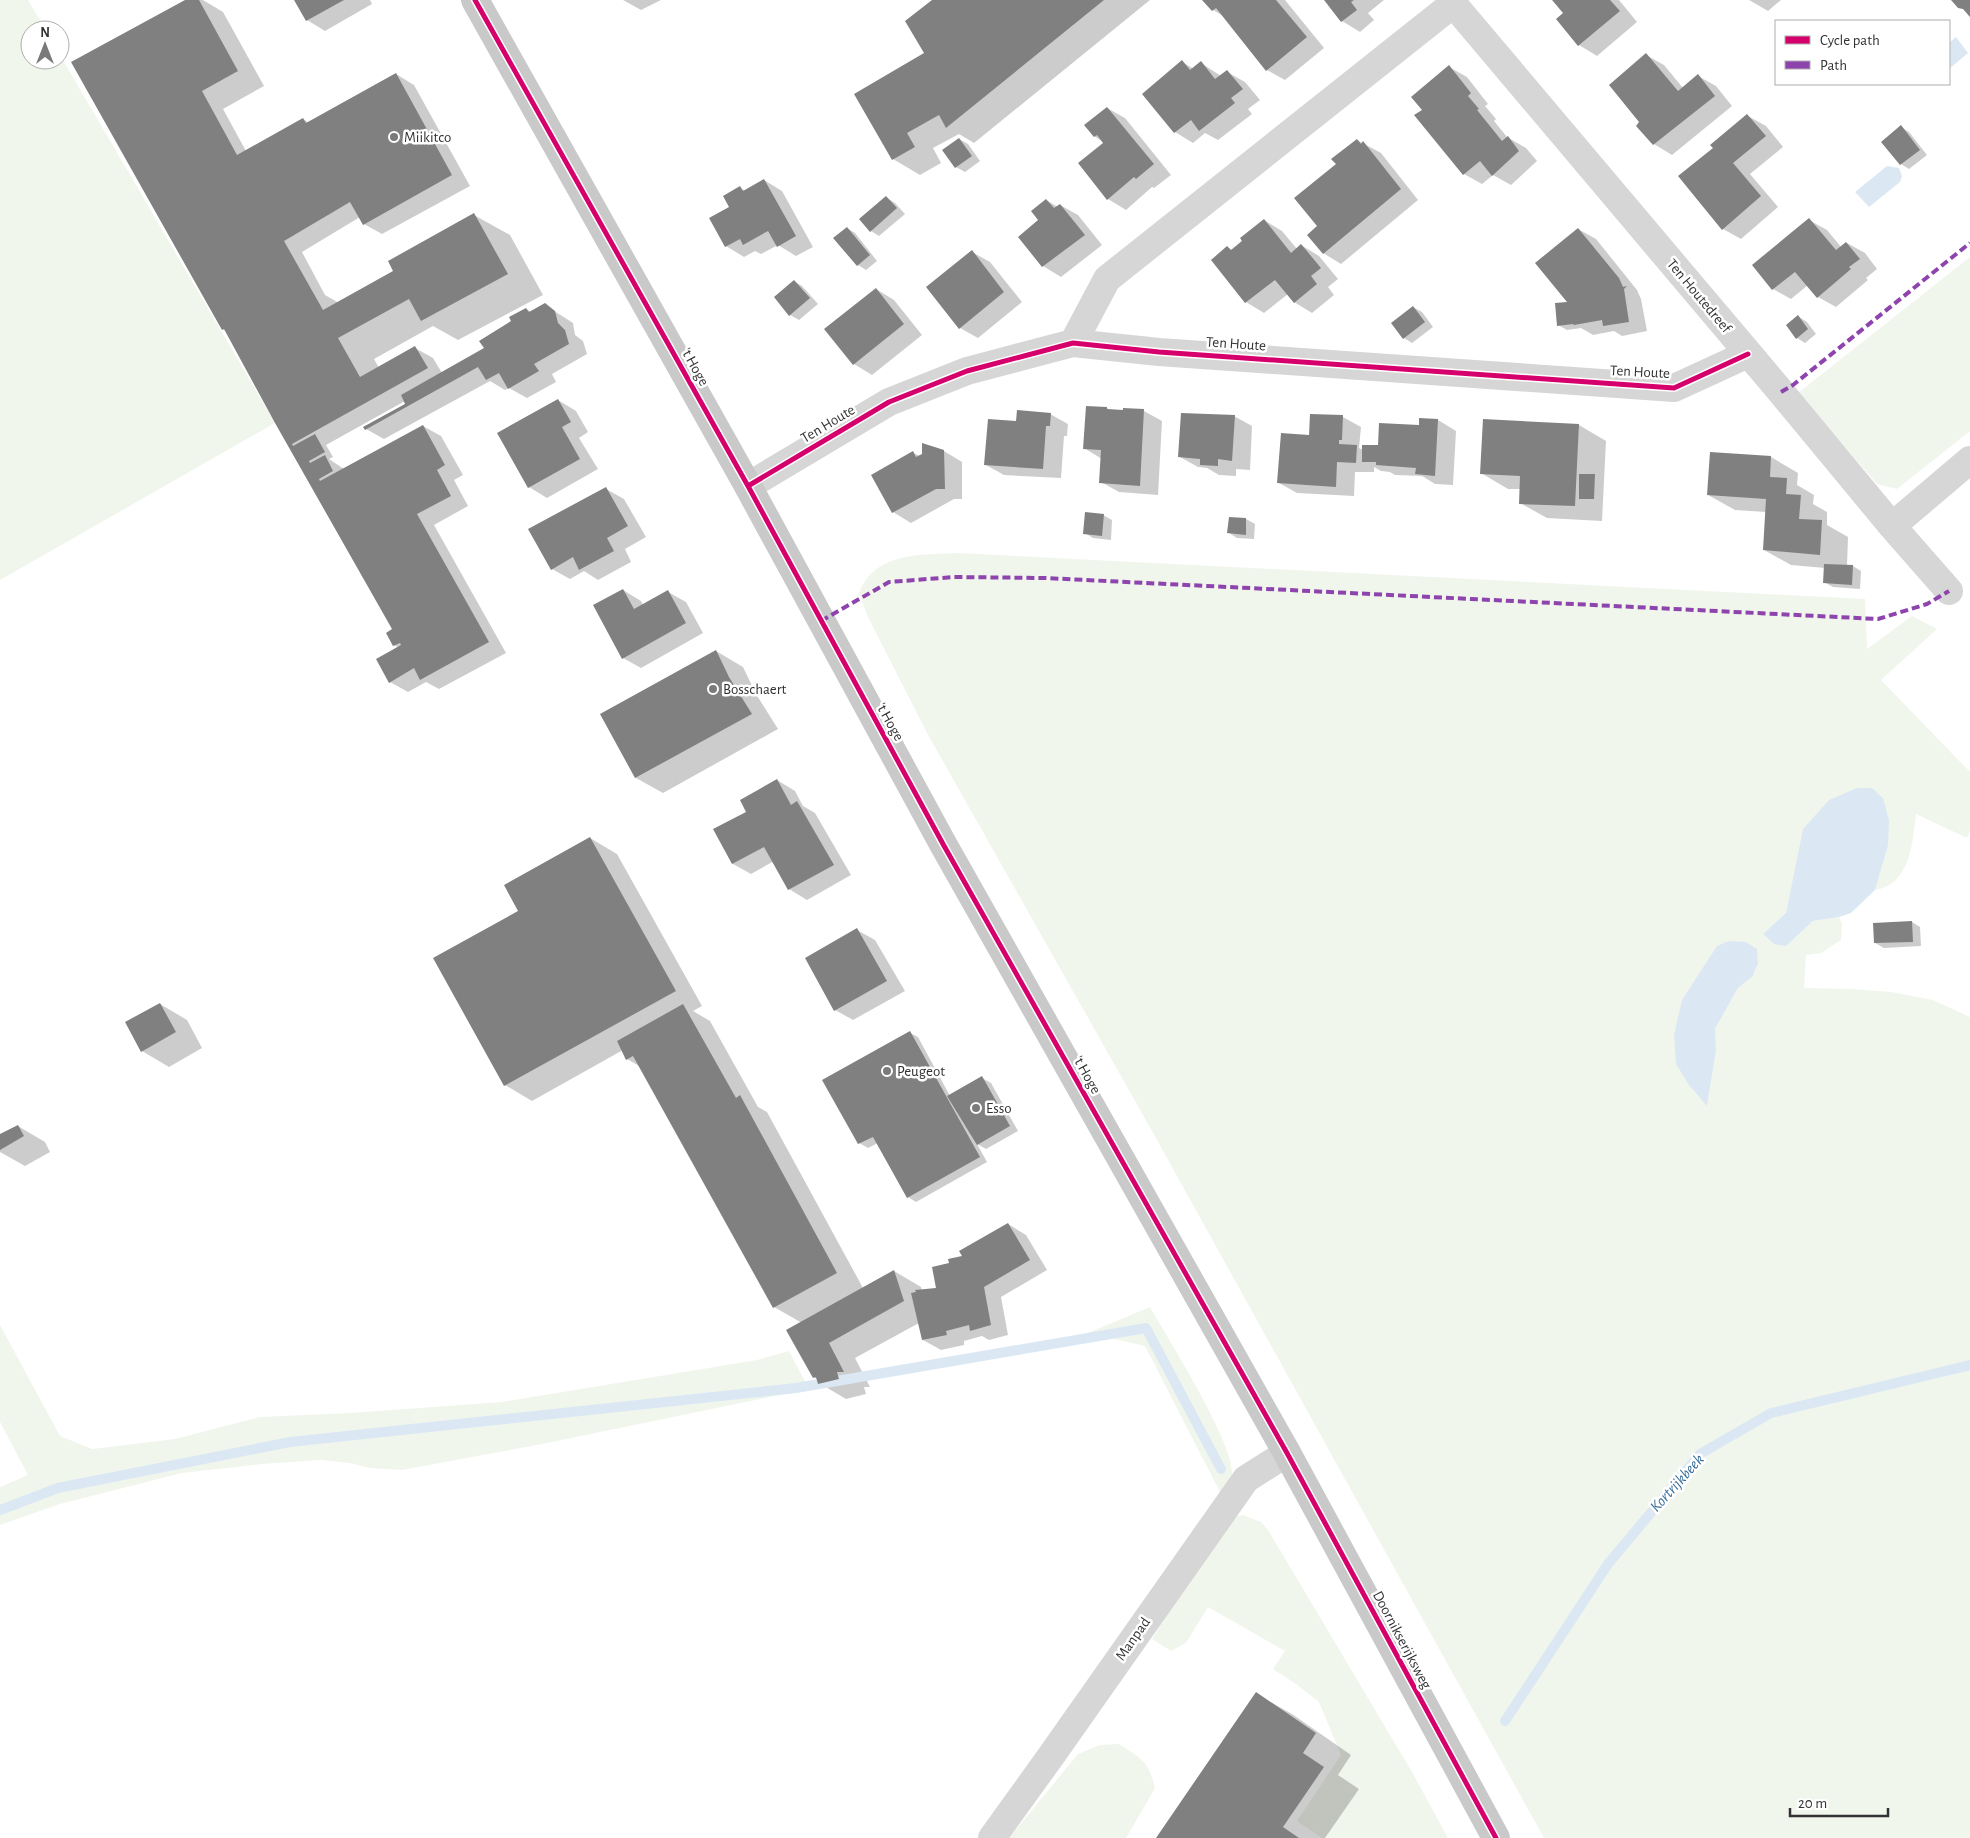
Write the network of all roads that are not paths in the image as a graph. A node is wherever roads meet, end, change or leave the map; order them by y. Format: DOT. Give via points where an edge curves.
graph roads {
  1 [pos="476,0"];
  2 [pos="1452,2"];
  3 [pos="1073,343"];
  4 [pos="1748,354"];
  5 [pos="1970,460"];
  6 [pos="748,486"];
  7 [pos="1892,526"];
  8 [pos="1949,591"];
  9 [pos="1287,1453"];
  10 [pos="992,1838"];
  11 [pos="1496,1838"];
  1 -- 6 [label="main road, 't Hoge"];
  2 -- 3 [label="street" via="1107,279"];
  2 -- 4 [label="street, Ten Houtedreef"];
  3 -- 4 [label="street, Ten Houte" via="1159,352 1674,388"];
  3 -- 6 [label="street, Ten Houte" via="967,371 888,402"];
  4 -- 7 [label="street, Ten Houtedreef"];
  5 -- 7 [label="street"];
  6 -- 9 [label="main road, 't Hoge" via="943,844"];
  7 -- 8 [label="street, Ten Houtedreef"];
  9 -- 10 [label="street, Manpad" via="1246,1479"];
  9 -- 11 [label="main road, Doornikserijksweg"];
}
